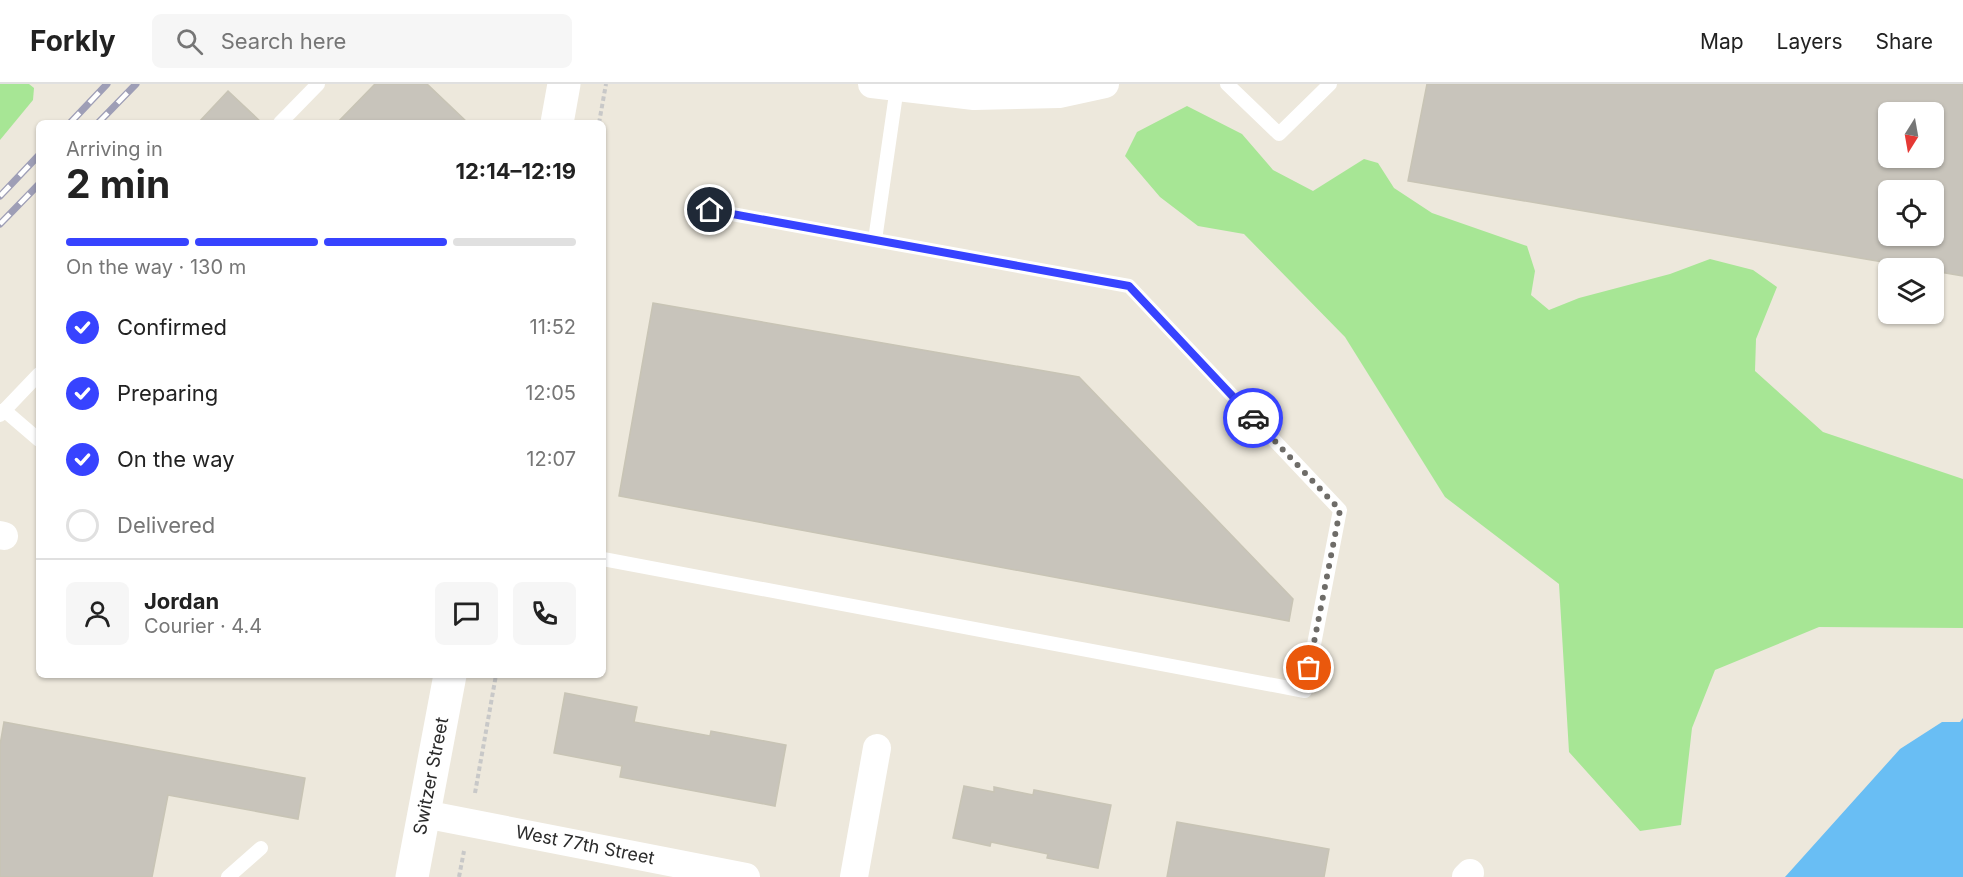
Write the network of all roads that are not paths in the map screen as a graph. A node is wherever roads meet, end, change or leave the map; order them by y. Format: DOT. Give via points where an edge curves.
graph roads {
  1 [pos="318,84"];
  2 [pos="564,84"];
  3 [pos="1105,84"];
  4 [pos="1227,84"];
  5 [pos="1330,84"];
  6 [pos="884,86"];
  7 [pos="283,120"];
  8 [pos="558,120"];
  9 [pos="710,210"];
  10 [pos="874,240"];
  11 [pos="36,377"];
  12 [pos="2,413"];
  13 [pos="36,438"];
  14 [pos="606,560"];
  15 [pos="449,678"];
  16 [pos="877,748"];
  17 [pos="424,814"];
  18 [pos="261,848"];
  19 [pos="228,877"];
  20 [pos="412,877"];
  21 [pos="746,877"];
  22 [pos="854,877"];
  1 -- 7 [label="lane"];
  2 -- 8 [label="street"];
  3 -- 6 [label="street" via="1059,94 974,96"];
  4 -- 5 [label="lane" via="1279,134"];
  6 -- 10 [label="lane"];
  9 -- 10 [label="lane"];
  10 -- 14 [label="lane" via="1129,286 1340,510 1305,691"];
  11 -- 12 [label="lane"];
  12 -- 13 [label="lane"];
  15 -- 17 [label="street, Switzer Street"];
  16 -- 22 [label="street"];
  17 -- 20 [label="street, Switzer Street"];
  17 -- 21 [label="street, West 77th Street"];
  18 -- 19 [label="lane"];
}
